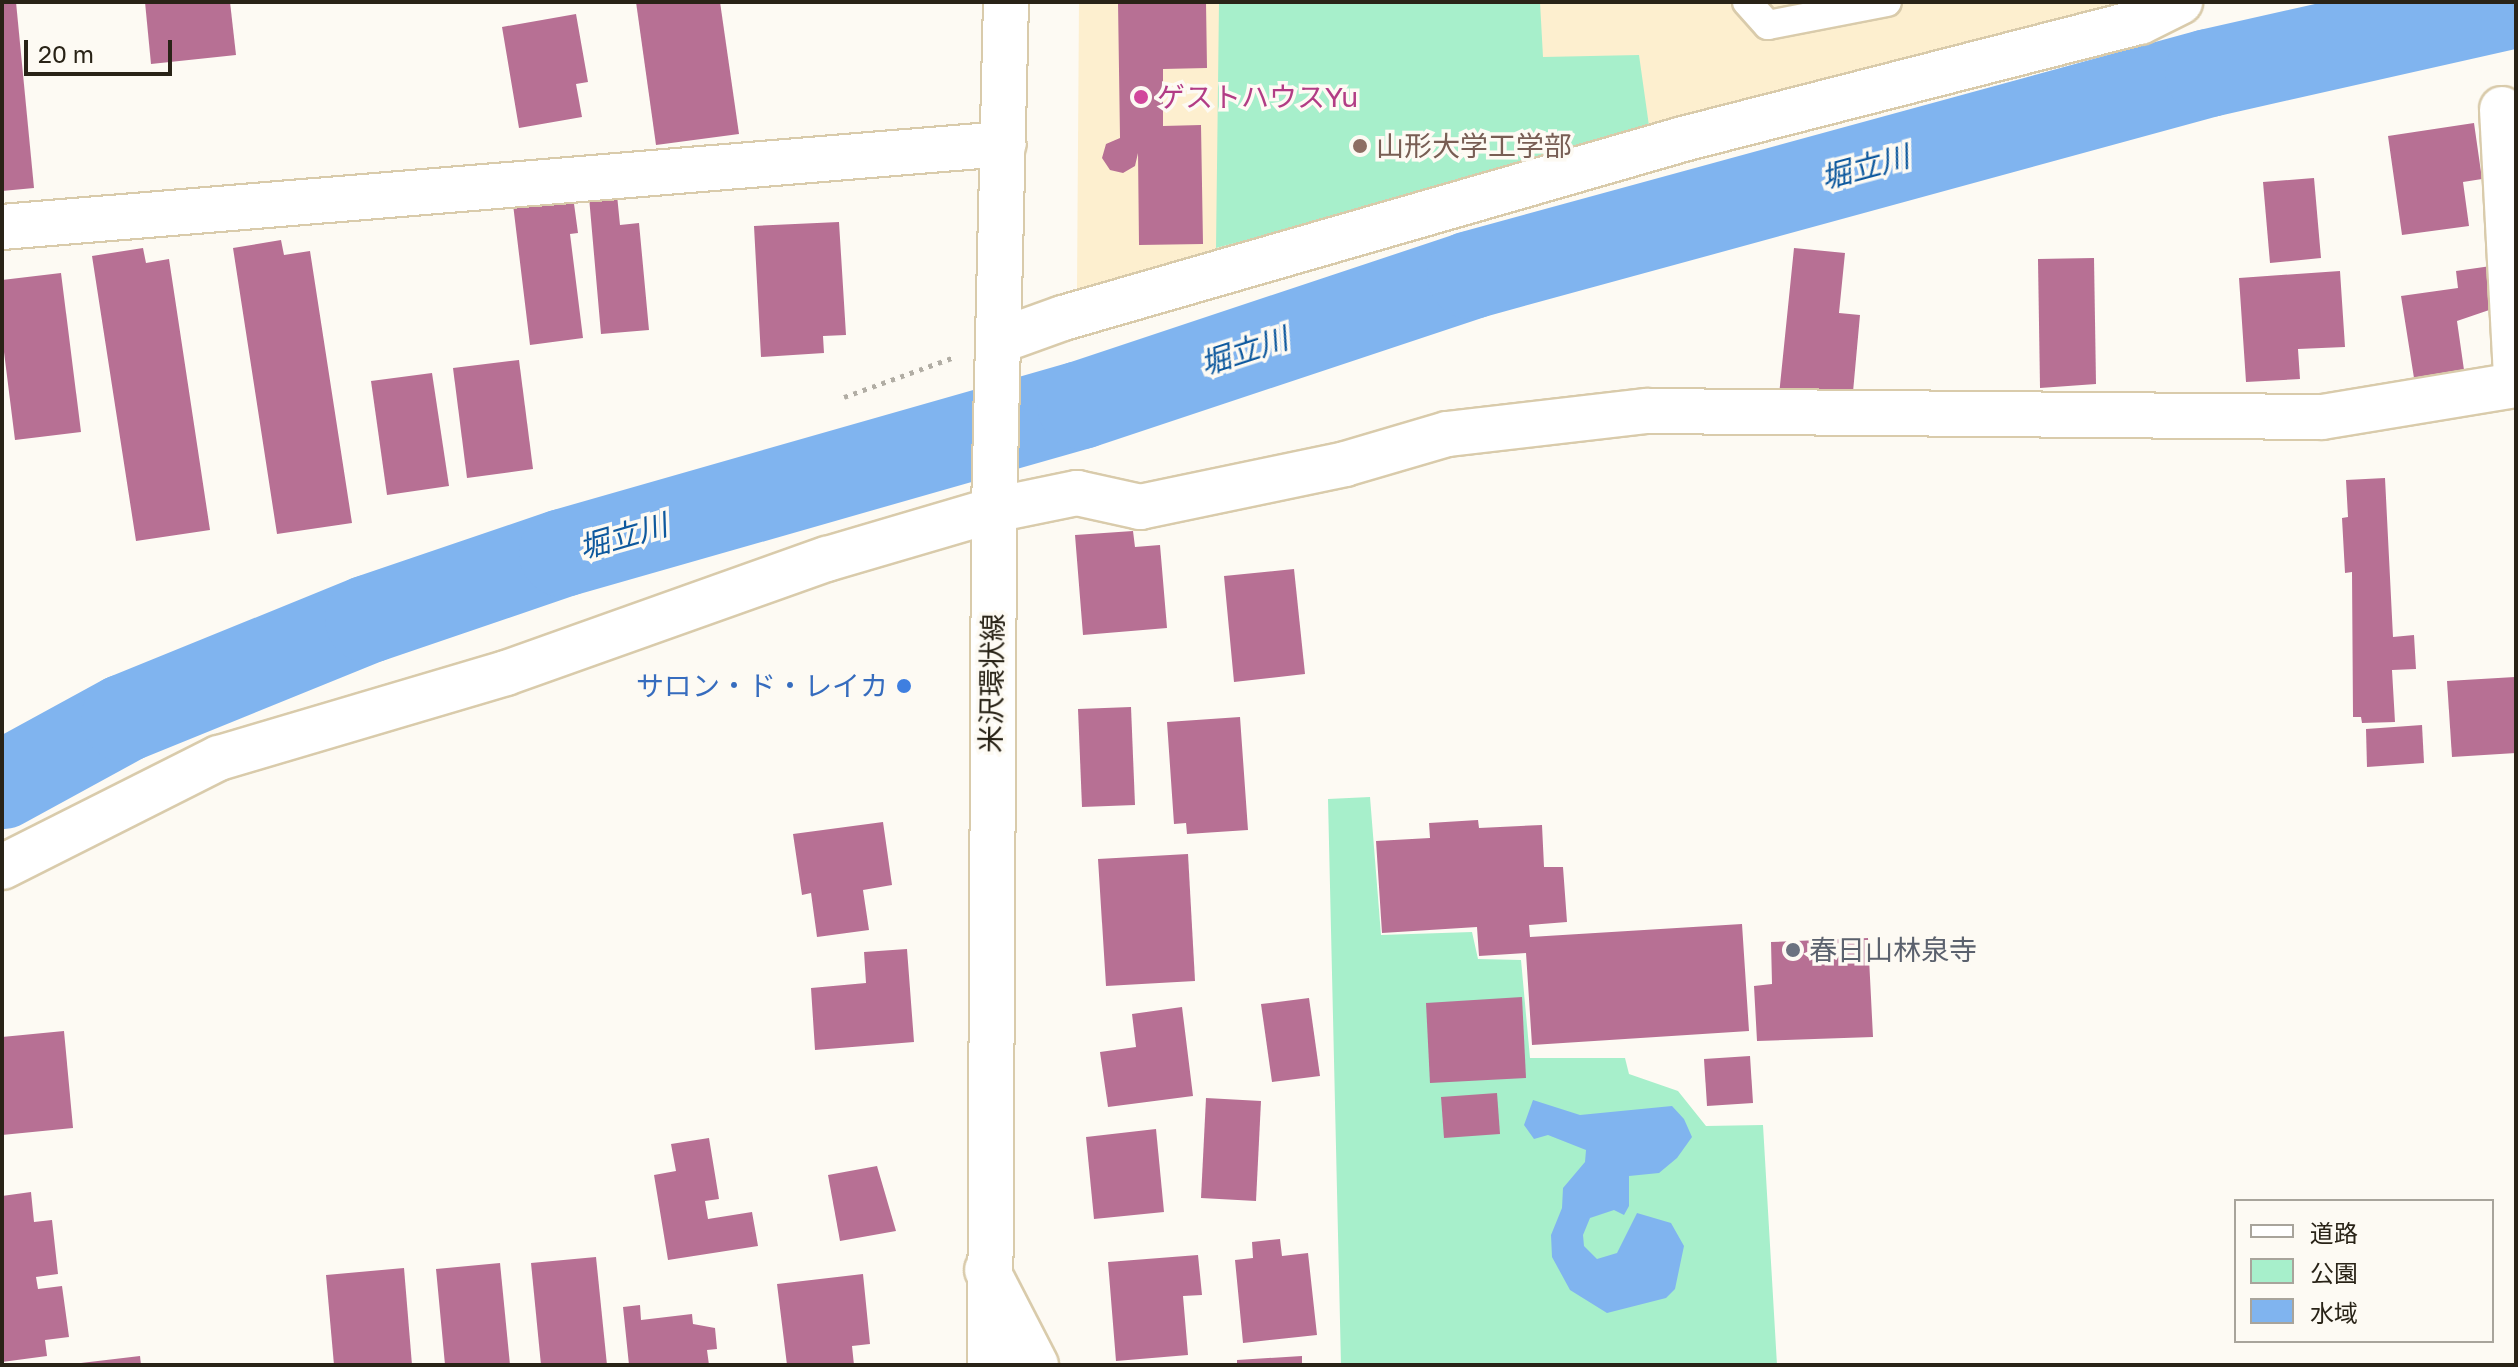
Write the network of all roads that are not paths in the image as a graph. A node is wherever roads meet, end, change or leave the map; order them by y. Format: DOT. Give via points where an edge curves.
graph roads {
  1 [pos="1006,2"];
  2 [pos="1747,2"];
  3 [pos="1887,2"];
  4 [pos="2180,2"];
  5 [pos="2502,109"];
  6 [pos="1004,144"];
  7 [pos="2,227"];
  8 [pos="999,349"];
  9 [pos="2516,373"];
  10 [pos="2516,385"];
  11 [pos="996,501"];
  12 [pos="2,867"];
  13 [pos="987,1270"];
  14 [pos="990,1365"];
  15 [pos="1036,1365"];
  1 -- 6 [label="street, 米沢環状線"];
  2 -- 3 [label="lane" via="1768,25"];
  4 -- 8 [label="street" via="2140,22 1683,139 1063,318"];
  5 -- 9 [label="street"];
  6 -- 7 [label="street"];
  6 -- 8 [label="street, 米沢環状線"];
  8 -- 11 [label="street, 米沢環状線"];
  10 -- 11 [label="street" via="2322,417 1647,411 1447,434 1345,464 1140,507 1077,493"];
  11 -- 12 [label="street" via="506,673 219,758"];
  11 -- 13 [label="street, 米沢環状線"];
  13 -- 14 [label="street, 米沢環状線"];
  13 -- 15 [label="street"];
}
